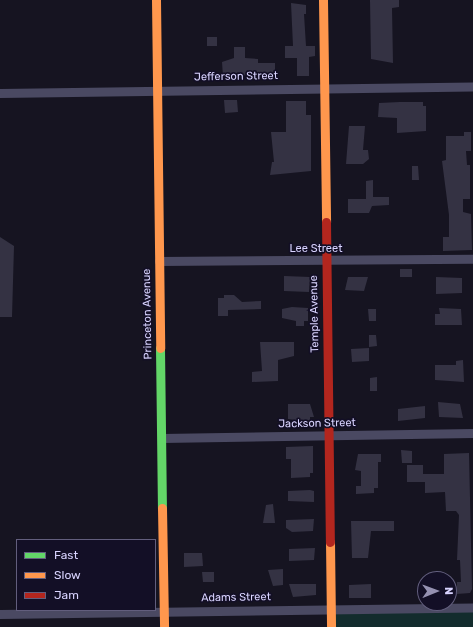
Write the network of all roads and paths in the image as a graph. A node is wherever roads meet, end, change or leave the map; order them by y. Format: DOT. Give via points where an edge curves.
graph roads {
  1 [pos="156,0"];
  2 [pos="323,0"];
  3 [pos="473,86"];
  4 [pos="324,88"];
  5 [pos="157,90"];
  6 [pos="0,93"];
  7 [pos="473,259"];
  8 [pos="159,262"];
  9 [pos="326,262"];
  10 [pos="473,433"];
  11 [pos="328,436"];
  12 [pos="162,438"];
  13 [pos="473,607"];
  14 [pos="330,609"];
  15 [pos="164,611"];
  16 [pos="0,614"];
  17 [pos="164,627"];
  18 [pos="331,627"];
  1 -- 5 [label="street, Princeton Avenue"];
  2 -- 4 [label="street, Temple Avenue"];
  3 -- 4 [label="street, Jefferson Street"];
  4 -- 5 [label="street, Jefferson Street"];
  4 -- 9 [label="street, Temple Avenue"];
  5 -- 6 [label="street, Jefferson Street"];
  5 -- 8 [label="street, Princeton Avenue"];
  7 -- 9 [label="street, Lee Street"];
  8 -- 9 [label="street, Lee Street"];
  8 -- 12 [label="street, Princeton Avenue"];
  9 -- 11 [label="street, Temple Avenue"];
  10 -- 11 [label="street, Jackson Street"];
  11 -- 12 [label="street, Jackson Street"];
  11 -- 14 [label="street, Temple Avenue"];
  12 -- 15 [label="street, Princeton Avenue"];
  13 -- 14 [label="street, Adams Street"];
  14 -- 15 [label="street, Adams Street"];
  14 -- 18 [label="street, Temple Avenue"];
  15 -- 16 [label="street, Adams Street"];
  15 -- 17 [label="street, Princeton Avenue"];
}
